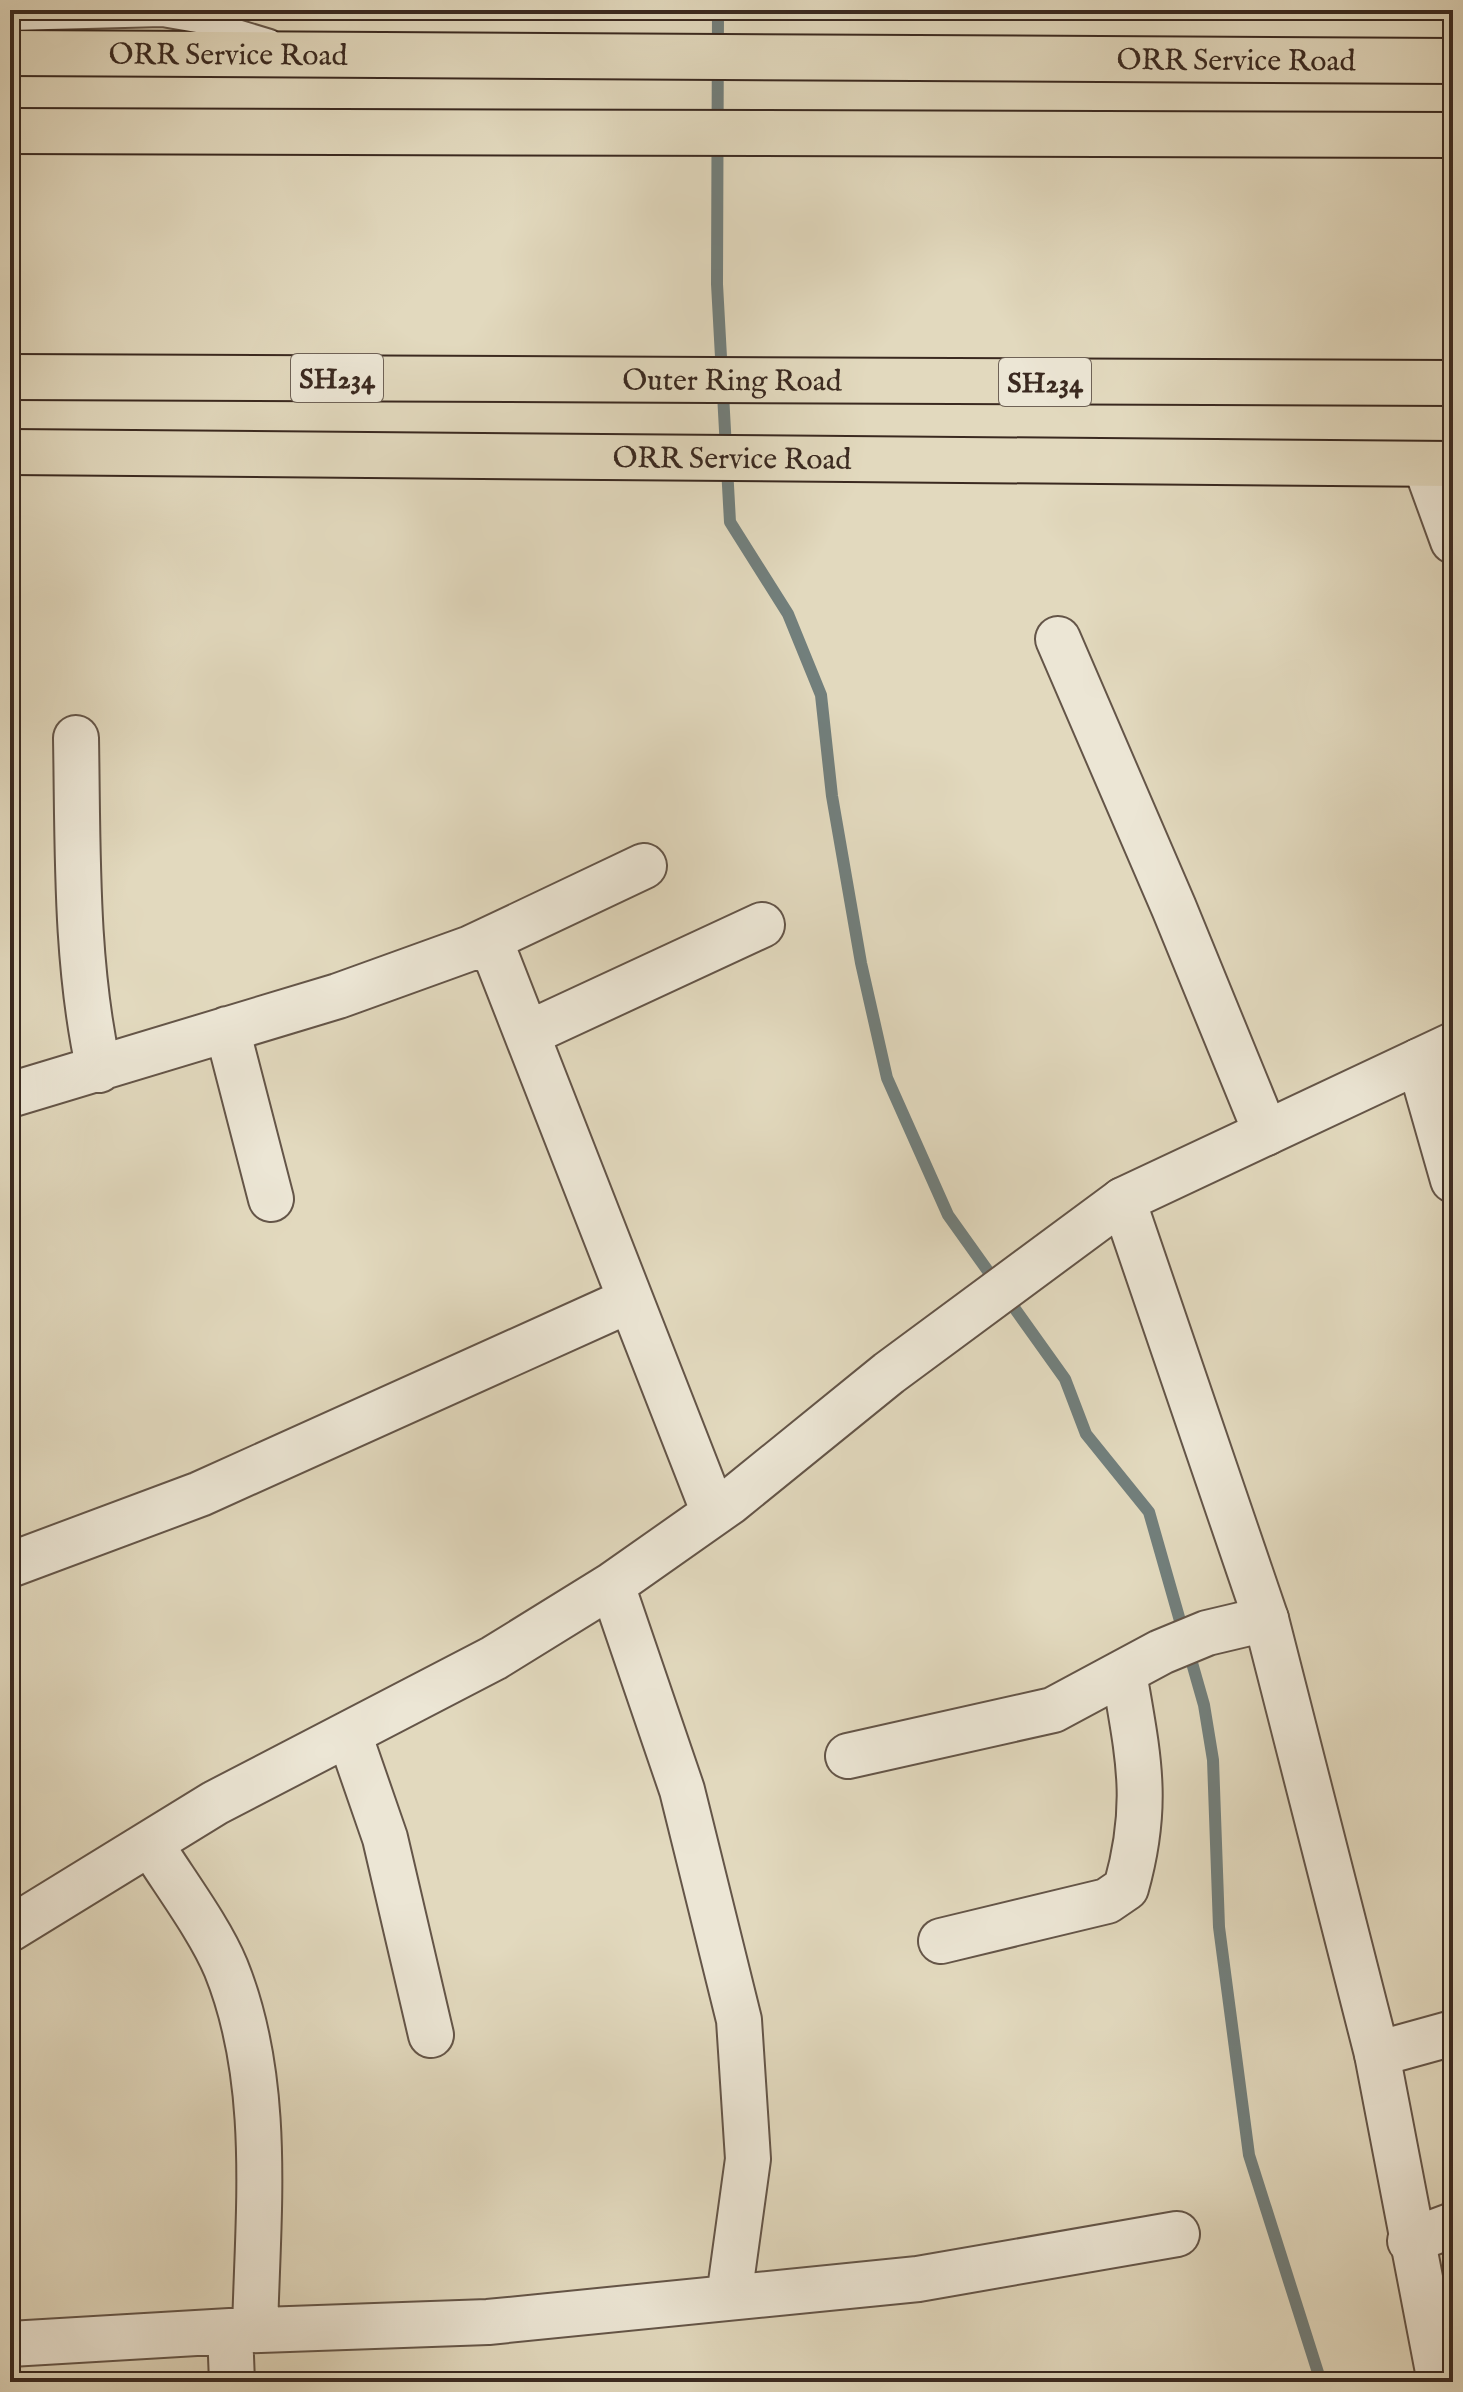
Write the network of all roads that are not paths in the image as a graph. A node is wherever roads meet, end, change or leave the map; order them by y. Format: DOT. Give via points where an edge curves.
graph roads {
  1 [pos="10,19"];
  2 [pos="10,53"];
  3 [pos="314,54"];
  4 [pos="1453,61"];
  5 [pos="10,131"];
  6 [pos="1453,135"];
  7 [pos="10,377"];
  8 [pos="1453,383"];
  9 [pos="10,452"];
  10 [pos="1439,464"];
  11 [pos="1453,541"];
  12 [pos="1058,639"];
  13 [pos="76,738"];
  14 [pos="644,866"];
  15 [pos="762,925"];
  16 [pos="471,948"];
  17 [pos="227,1029"];
  18 [pos="527,1034"];
  19 [pos="1436,1053"];
  20 [pos="99,1070"];
  21 [pos="10,1095"];
  22 [pos="1266,1133"];
  23 [pos="1453,1180"];
  24 [pos="271,1199"];
  25 [pos="1123,1200"];
  26 [pos="630,1300"];
  27 [pos="714,1513"];
  28 [pos="10,1565"];
  29 [pos="612,1585"];
  30 [pos="1266,1619"];
  31 [pos="1142,1662"];
  32 [pos="349,1734"];
  33 [pos="848,1756"];
  34 [pos="150,1843"];
  35 [pos="10,1929"];
  36 [pos="941,1941"];
  37 [pos="1453,2033"];
  38 [pos="431,2035"];
  39 [pos="1377,2054"];
  40 [pos="1453,2225"];
  41 [pos="1177,2234"];
  42 [pos="1410,2241"];
  43 [pos="729,2297"];
  44 [pos="243,2330"];
  45 [pos="10,2344"];
  46 [pos="232,2382"];
  47 [pos="1440,2382"];
  1 -- 3 [label="lane" via="162,15 214,24"];
  2 -- 3 [label="main road, ORR Service Road"];
  3 -- 4 [label="main road, ORR Service Road"];
  5 -- 6 [label="main road"];
  7 -- 8 [label="main road, Outer Ring Road / SH234"];
  9 -- 10 [label="main road, ORR Service Road"];
  10 -- 11 [label="street"];
  12 -- 22 [label="street"];
  13 -- 20 [label="street" via="80,901 89,1023"];
  14 -- 16 [label="street"];
  15 -- 18 [label="street"];
  16 -- 17 [label="street"];
  16 -- 18 [label="street" via="486,948 497,958"];
  17 -- 20 [label="street"];
  17 -- 24 [label="street"];
  18 -- 26 [label="street"];
  19 -- 22 [label="street"];
  19 -- 23 [label="street"];
  20 -- 21 [label="street"];
  22 -- 25 [label="street"];
  25 -- 27 [label="street" via="889,1373"];
  25 -- 30 [label="street"];
  26 -- 27 [label="street"];
  26 -- 28 [label="street" via="213,1488"];
  27 -- 29 [label="street"];
  29 -- 32 [label="street" via="494,1658"];
  29 -- 43 [label="street" via="682,1790 739,2020 748,2159"];
  30 -- 31 [label="street" via="1207,1633"];
  30 -- 39 [label="street"];
  31 -- 33 [label="street" via="1053,1710"];
  31 -- 36 [label="street" via="1140,1828 1126,1888 1107,1901"];
  32 -- 34 [label="street"];
  32 -- 38 [label="street" via="385,1838"];
  34 -- 35 [label="street"];
  34 -- 44 [label="street" via="226,1966 248,2038 260,2157"];
  37 -- 39 [label="street"];
  39 -- 42 [label="street"];
  40 -- 42 [label="street"];
  41 -- 43 [label="street" via="918,2279"];
  42 -- 47 [label="street"];
  43 -- 44 [label="street" via="488,2322"];
  44 -- 45 [label="street"];
  44 -- 46 [label="street"];
}
